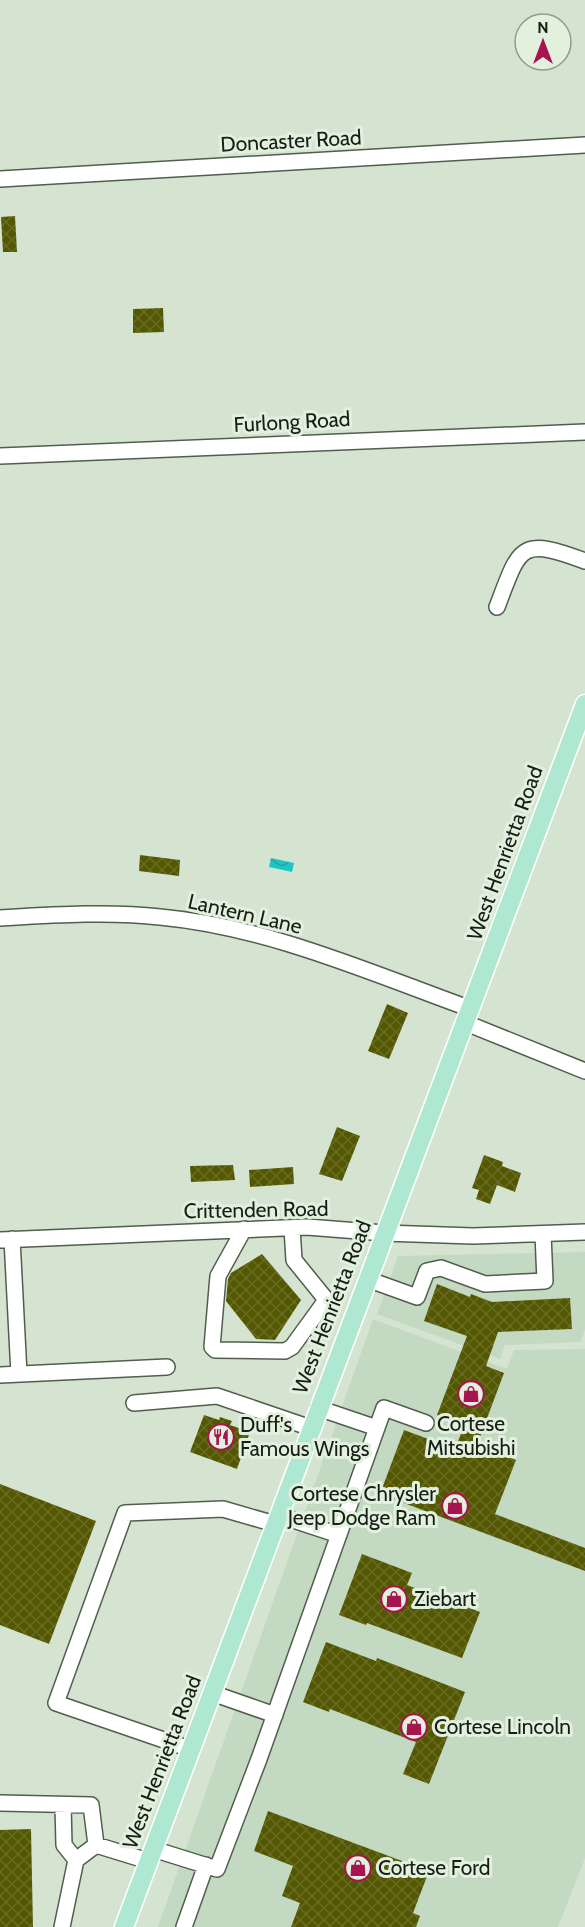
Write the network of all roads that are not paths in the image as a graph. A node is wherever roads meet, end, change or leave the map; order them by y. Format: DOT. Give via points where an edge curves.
graph roads {
  1 [pos="585,145"];
  2 [pos="0,179"];
  3 [pos="585,432"];
  4 [pos="0,456"];
  5 [pos="585,561"];
  6 [pos="496,607"];
  7 [pos="585,704"];
  8 [pos="0,918"];
  9 [pos="469,1016"];
  10 [pos="585,1071"];
  11 [pos="292,1228"];
  12 [pos="244,1229"];
  13 [pos="585,1232"];
  14 [pos="384,1233"];
  15 [pos="543,1234"];
  16 [pos="6,1240"];
  17 [pos="367,1279"];
  18 [pos="167,1367"];
  19 [pos="19,1374"];
  20 [pos="0,1375"];
  21 [pos="134,1403"];
  22 [pos="318,1408"];
  23 [pos="426,1423"];
  24 [pos="311,1428"];
  25 [pos="377,1428"];
  26 [pos="277,1520"];
  27 [pos="339,1535"];
  28 [pos="212,1693"];
  29 [pos="275,1715"];
  30 [pos="190,1749"];
  31 [pos="0,1803"];
  32 [pos="63,1805"];
  33 [pos="96,1845"];
  34 [pos="151,1855"];
  35 [pos="76,1860"];
  36 [pos="206,1866"];
  37 [pos="62,1927"];
  38 [pos="124,1927"];
  39 [pos="184,1927"];
  1 -- 2 [label="street, Doncaster Road"];
  3 -- 4 [label="street, Furlong Road"];
  5 -- 6 [label="street" via="555,549 534,548 519,556 513,565"];
  7 -- 9 [label="main road, West Henrietta Road"];
  8 -- 9 [label="street, Lantern Lane" via="160,916 231,928 319,954"];
  9 -- 10 [label="street, Lantern Lane"];
  9 -- 14 [label="main road, West Henrietta Road"];
  11 -- 12 [label="street, Crittenden Road"];
  11 -- 12 [label="street" via="294,1260 324,1297 324,1303 285,1351 215,1350 212,1347 218,1276"];
  11 -- 14 [label="street, Crittenden Road"];
  12 -- 16 [label="street, Crittenden Road"];
  13 -- 15 [label="street, Crittenden Road"];
  14 -- 15 [label="street, Crittenden Road"];
  14 -- 17 [label="main road, West Henrietta Road"];
  15 -- 17 [label="street" via="545,1281 485,1284 441,1268 427,1271 417,1296"];
  16 -- 19 [label="street"];
  17 -- 22 [label="main road, West Henrietta Road"];
  18 -- 19 [label="street"];
  19 -- 20 [label="street"];
  21 -- 24 [label="street" via="217,1396"];
  22 -- 24 [label="main road, West Henrietta Road"];
  22 -- 25 [label="street"];
  23 -- 25 [label="street" via="384,1408"];
  24 -- 26 [label="main road, West Henrietta Road"];
  25 -- 27 [label="street"];
  26 -- 27 [label="street"];
  26 -- 28 [label="main road, West Henrietta Road"];
  26 -- 30 [label="street" via="223,1509 125,1513 56,1703"];
  27 -- 29 [label="street"];
  28 -- 29 [label="street"];
  28 -- 30 [label="main road, West Henrietta Road"];
  29 -- 36 [label="street" via="217,1869"];
  30 -- 34 [label="main road, West Henrietta Road"];
  31 -- 32 [label="street"];
  32 -- 33 [label="street" via="91,1805"];
  32 -- 35 [label="street" via="64,1845"];
  33 -- 34 [label="street"];
  33 -- 35 [label="street"];
  34 -- 36 [label="street"];
  34 -- 38 [label="main road, West Henrietta Road"];
  35 -- 37 [label="street"];
  36 -- 39 [label="street"];
}
